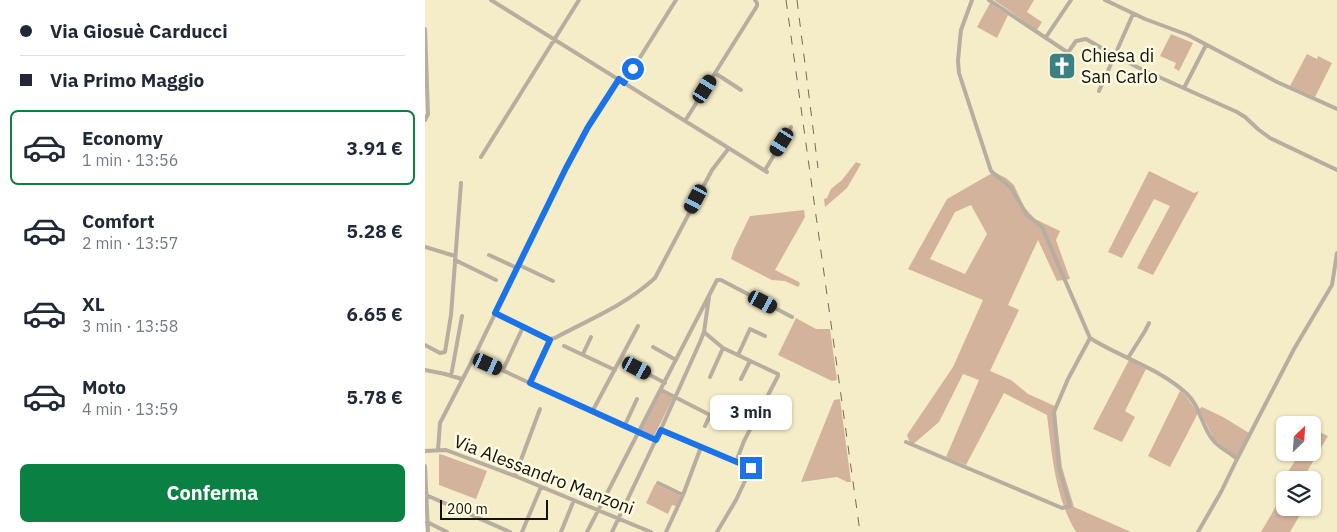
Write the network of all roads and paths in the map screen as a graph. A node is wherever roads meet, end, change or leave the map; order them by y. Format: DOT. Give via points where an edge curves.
graph roads {
  1 [pos="491,0"];
  2 [pos="579,0"];
  3 [pos="676,0"];
  4 [pos="972,0"];
  5 [pos="989,0"];
  6 [pos="1071,0"];
  7 [pos="1105,0"];
  8 [pos="756,2"];
  9 [pos="1133,14"];
  10 [pos="425,29"];
  11 [pos="1046,38"];
  12 [pos="555,40"];
  13 [pos="1206,46"];
  14 [pos="1115,55"];
  15 [pos="715,73"];
  16 [pos="619,79"];
  17 [pos="624,83"];
  18 [pos="1184,88"];
  19 [pos="741,90"];
  20 [pos="1099,91"];
  21 [pos="1337,109"];
  22 [pos="425,120"];
  23 [pos="685,121"];
  24 [pos="791,127"];
  25 [pos="729,148"];
  26 [pos="481,157"];
  27 [pos="1337,170"];
  28 [pos="461,182"];
  29 [pos="425,247"];
  30 [pos="1337,253"];
  31 [pos="489,255"];
  32 [pos="455,258"];
  33 [pos="518,266"];
  34 [pos="496,280"];
  35 [pos="553,281"];
  36 [pos="710,293"];
  37 [pos="495,313"];
  38 [pos="462,316"];
  39 [pos="792,317"];
  40 [pos="1149,323"];
  41 [pos="523,326"];
  42 [pos="638,326"];
  43 [pos="704,332"];
  44 [pos="765,336"];
  45 [pos="591,337"];
  46 [pos="1091,338"];
  47 [pos="550,340"];
  48 [pos="425,345"];
  49 [pos="564,346"];
  50 [pos="653,347"];
  51 [pos="723,348"];
  52 [pos="583,354"];
  53 [pos="738,355"];
  54 [pos="474,357"];
  55 [pos="1128,358"];
  56 [pos="676,360"];
  57 [pos="750,360"];
  58 [pos="637,368"];
  59 [pos="425,370"];
  60 [pos="503,370"];
  61 [pos="615,370"];
  62 [pos="451,376"];
  63 [pos="710,377"];
  64 [pos="741,379"];
  65 [pos="463,380"];
  66 [pos="530,383"];
  67 [pos="665,383"];
  68 [pos="661,390"];
  69 [pos="676,397"];
  70 [pos="637,399"];
  71 [pos="540,409"];
  72 [pos="592,412"];
  73 [pos="624,426"];
  74 [pos="705,426"];
  75 [pos="661,430"];
  76 [pos="639,432"];
  77 [pos="656,440"];
  78 [pos="906,442"];
  79 [pos="701,448"];
  80 [pos="425,450"];
  81 [pos="438,450"];
  82 [pos="1237,459"];
  83 [pos="736,462"];
  84 [pos="425,466"];
  85 [pos="515,476"];
  86 [pos="658,483"];
  87 [pos="541,487"];
  88 [pos="426,494"];
  89 [pos="683,495"];
  90 [pos="574,500"];
  91 [pos="599,510"];
  92 [pos="619,518"];
  93 [pos="426,522"];
  94 [pos="428,532"];
  95 [pos="447,532"];
  96 [pos="510,532"];
  97 [pos="522,532"];
  98 [pos="561,532"];
  99 [pos="587,532"];
  100 [pos="612,532"];
  101 [pos="651,532"];
  102 [pos="666,532"];
  103 [pos="717,532"];
  104 [pos="1198,532"];
  1 -- 12 [label="street"];
  2 -- 12 [label="street"];
  3 -- 17 [label="street"];
  4 -- 46 [label="street" via="961,30 959,73 990,169 1011,188 1027,215 1042,227"];
  5 -- 11 [label="street"];
  6 -- 11 [label="street"];
  7 -- 9 [label="street"];
  8 -- 15 [label="street"];
  9 -- 13 [label="street" via="1183,33"];
  9 -- 14 [label="street"];
  10 -- 22 [label="street" via="428,114"];
  11 -- 14 [label="street" via="1068,52 1076,41 1086,39"];
  12 -- 16 [label="street"];
  12 -- 26 [label="street"];
  13 -- 18 [label="street"];
  13 -- 21 [label="street"];
  14 -- 18 [label="street"];
  14 -- 20 [label="street"];
  15 -- 19 [label="street"];
  15 -- 23 [label="street"];
  16 -- 17 [label="street"];
  16 -- 33 [label="street" via="588,127"];
  17 -- 23 [label="street"];
  18 -- 27 [label="street" via="1237,112 1270,138"];
  23 -- 25 [label="street"];
  24 -- 25 [label="street" via="766,171"];
  25 -- 47 [label="street" via="712,170 655,278 613,309"];
  28 -- 32 [label="street"];
  29 -- 32 [label="street"];
  30 -- 82 [label="street" via="1332,285 1294,349"];
  31 -- 33 [label="street"];
  32 -- 34 [label="street"];
  32 -- 48 [label="street" via="445,352 440,354"];
  33 -- 35 [label="street"];
  33 -- 37 [label="street"];
  36 -- 39 [label="street" via="717,280 721,280"];
  36 -- 43 [label="street"];
  36 -- 56 [label="street"];
  37 -- 41 [label="street"];
  37 -- 54 [label="street"];
  38 -- 62 [label="street"];
  40 -- 55 [label="street"];
  41 -- 47 [label="street"];
  41 -- 60 [label="street"];
  42 -- 61 [label="street"];
  43 -- 51 [label="street"];
  43 -- 69 [label="street"];
  44 -- 53 [label="street" via="749,329"];
  45 -- 52 [label="street"];
  46 -- 55 [label="street"];
  46 -- 78 [label="street" via="1054,412 1059,468 1070,506 1063,508"];
  47 -- 66 [label="street"];
  49 -- 52 [label="street"];
  50 -- 56 [label="street"];
  51 -- 53 [label="street"];
  51 -- 63 [label="street"];
  52 -- 61 [label="street"];
  53 -- 57 [label="street"];
  54 -- 60 [label="street"];
  54 -- 65 [label="street"];
  55 -- 82 [label="street" via="1188,394 1212,440"];
  56 -- 67 [label="street"];
  57 -- 64 [label="street"];
  57 -- 83 [label="street" via="778,376"];
  58 -- 67 [label="street"];
  59 -- 62 [label="street"];
  60 -- 66 [label="street"];
  61 -- 72 [label="street"];
  62 -- 65 [label="street"];
  65 -- 81 [label="street" via="440,423"];
  66 -- 72 [label="street"];
  67 -- 68 [label="street"];
  68 -- 69 [label="street"];
  68 -- 76 [label="street"];
  69 -- 74 [label="street" via="710,415"];
  69 -- 75 [label="street"];
  70 -- 73 [label="street"];
  71 -- 85 [label="street"];
  72 -- 73 [label="street"];
  73 -- 76 [label="street"];
  75 -- 77 [label="street"];
  75 -- 79 [label="street"];
  76 -- 77 [label="street"];
  76 -- 91 [label="street"];
  77 -- 92 [label="street"];
  79 -- 83 [label="street"];
  79 -- 89 [label="street"];
  80 -- 81 [label="street, Via Alessandro Manzoni"];
  81 -- 85 [label="street, Via Alessandro Manzoni" via="446,450"];
  82 -- 104 [label="street"];
  83 -- 103 [label="street" via="751,468"];
  84 -- 88 [label="street"];
  85 -- 87 [label="street, Via Alessandro Manzoni"];
  86 -- 89 [label="street"];
  87 -- 90 [label="street, Via Alessandro Manzoni"];
  87 -- 97 [label="street"];
  88 -- 93 [label="street"];
  88 -- 96 [label="street"];
  89 -- 102 [label="street"];
  90 -- 91 [label="street, Via Alessandro Manzoni"];
  90 -- 98 [label="street"];
  91 -- 92 [label="street, Via Alessandro Manzoni"];
  91 -- 99 [label="street"];
  92 -- 100 [label="street"];
  92 -- 101 [label="street, Via Alessandro Manzoni"];
  93 -- 94 [label="street"];
  93 -- 95 [label="street"];
}
